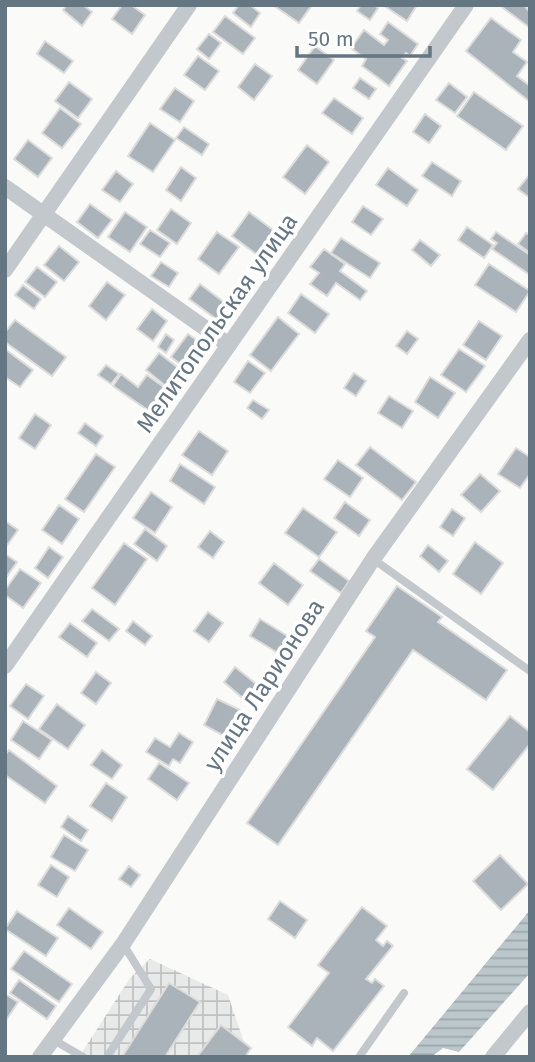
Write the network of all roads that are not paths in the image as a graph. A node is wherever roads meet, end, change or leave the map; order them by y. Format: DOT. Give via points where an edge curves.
graph roads {
  1 [pos="189,5"];
  2 [pos="466,5"];
  3 [pos="5,187"];
  4 [pos="44,216"];
  5 [pos="5,270"];
  6 [pos="530,340"];
  7 [pos="229,345"];
  8 [pos="373,559"];
  9 [pos="5,666"];
  10 [pos="530,671"];
  11 [pos="123,944"];
  12 [pos="404,993"];
  13 [pos="530,1012"];
  14 [pos="52,1039"];
  15 [pos="40,1057"];
  16 [pos="83,1057"];
  17 [pos="107,1057"];
  18 [pos="359,1057"];
  19 [pos="494,1057"];
  1 -- 4 [label="street"];
  2 -- 7 [label="street, Мелитопольская улица"];
  3 -- 4 [label="street"];
  4 -- 5 [label="street"];
  4 -- 7 [label="street"];
  6 -- 8 [label="street, улица Ларионова"];
  7 -- 9 [label="street, Мелитопольская улица"];
  8 -- 10 [label="lane"];
  8 -- 11 [label="street, улица Ларионова"];
  11 -- 14 [label="street, улица Ларионова"];
  11 -- 17 [label="lane" via="151,989"];
  12 -- 18 [label="lane"];
  13 -- 19 [label="street"];
  14 -- 15 [label="street, улица Ларионова"];
  14 -- 16 [label="lane"];
}
